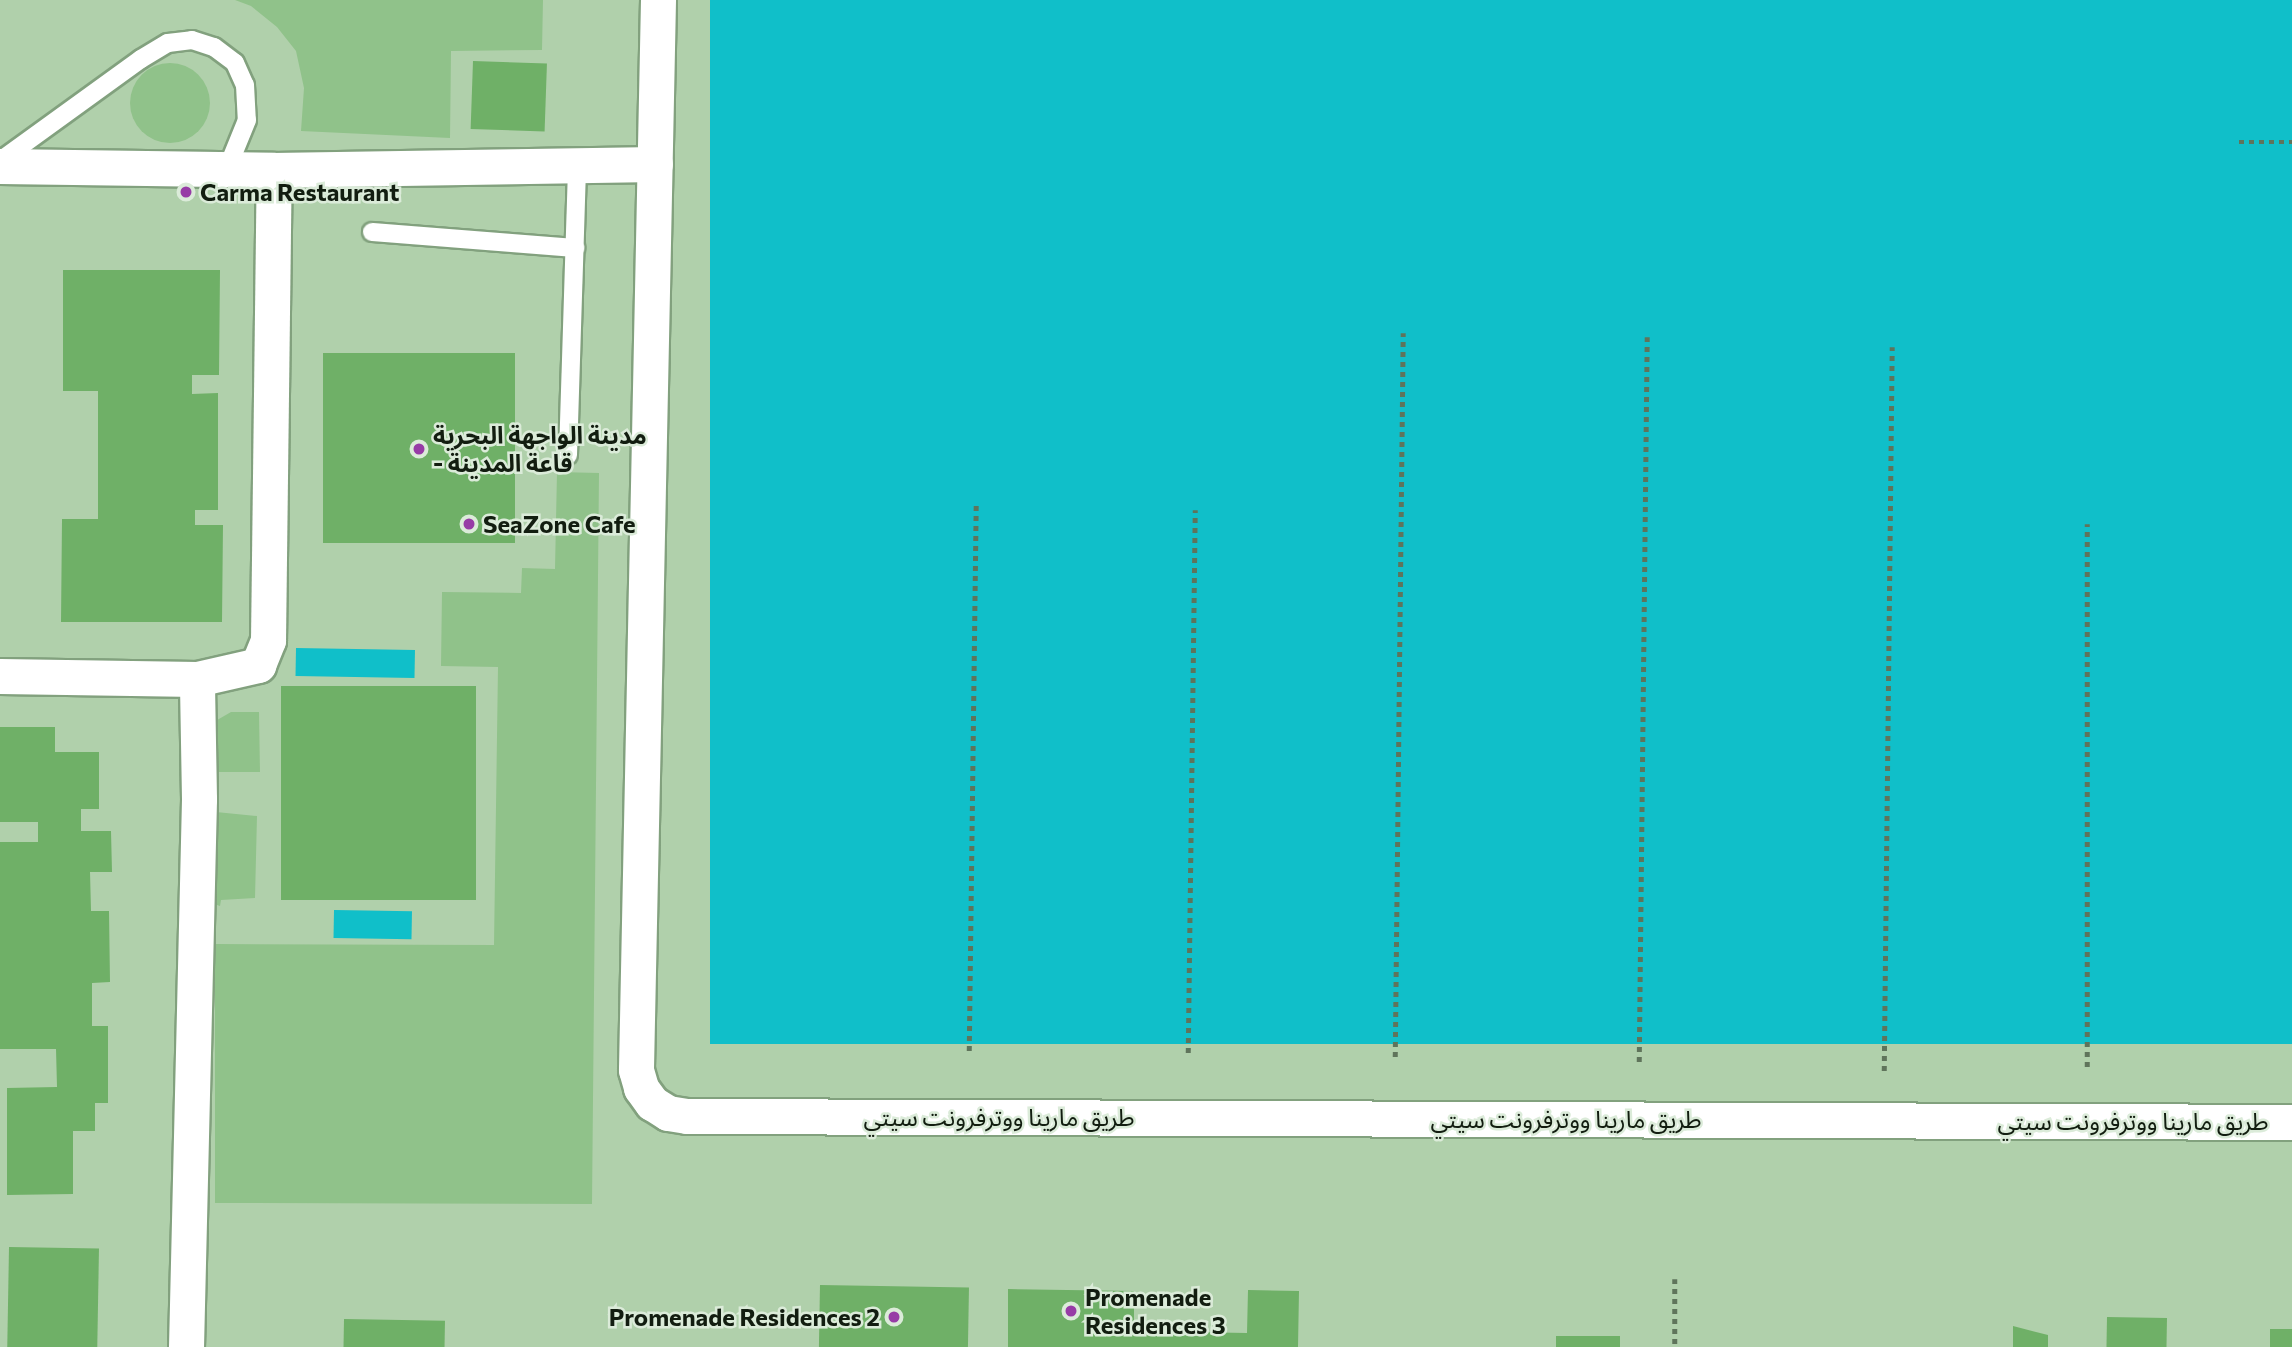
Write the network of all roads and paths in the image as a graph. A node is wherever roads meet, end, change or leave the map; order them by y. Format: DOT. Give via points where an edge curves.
graph roads {
  1 [pos="658,0"];
  2 [pos="2239,142"];
  3 [pos="2292,142"];
  4 [pos="0,163"];
  5 [pos="654,164"];
  6 [pos="577,165"];
  7 [pos="227,169"];
  8 [pos="274,170"];
  9 [pos="372,232"];
  10 [pos="575,248"];
  11 [pos="1403,333"];
  12 [pos="1647,337"];
  13 [pos="1892,347"];
  14 [pos="568,455"];
  15 [pos="976,505"];
  16 [pos="1195,510"];
  17 [pos="2087,524"];
  18 [pos="0,676"];
  19 [pos="197,679"];
  20 [pos="969,1051"];
  21 [pos="1188,1053"];
  22 [pos="1395,1057"];
  23 [pos="1639,1062"];
  24 [pos="2087,1067"];
  25 [pos="1884,1072"];
  26 [pos="2292,1122"];
  27 [pos="1675,1279"];
  28 [pos="186,1347"];
  29 [pos="1675,1347"];
  1 -- 5 [label="street, طريق مارينا ووترفرونت سيتي"];
  2 -- 3 [label="path"];
  4 -- 7 [label="street"];
  4 -- 7 [label="lane" via="141,59 168,43 192,40 214,47 235,63 245,85 247,120"];
  5 -- 6 [label="street"];
  5 -- 26 [label="street, طريق مارينا ووترفرونت سيتي" via="636,1070 652,1103 668,1113"];
  6 -- 8 [label="street"];
  6 -- 10 [label="lane"];
  7 -- 8 [label="street"];
  8 -- 19 [label="street" via="268,640 257,665"];
  9 -- 10 [label="lane"];
  10 -- 14 [label="lane"];
  11 -- 22 [label="path"];
  12 -- 23 [label="path"];
  13 -- 25 [label="path"];
  15 -- 20 [label="path"];
  16 -- 21 [label="path"];
  17 -- 24 [label="path"];
  18 -- 19 [label="street"];
  19 -- 28 [label="street" via="199,799"];
  27 -- 29 [label="path"];
}
